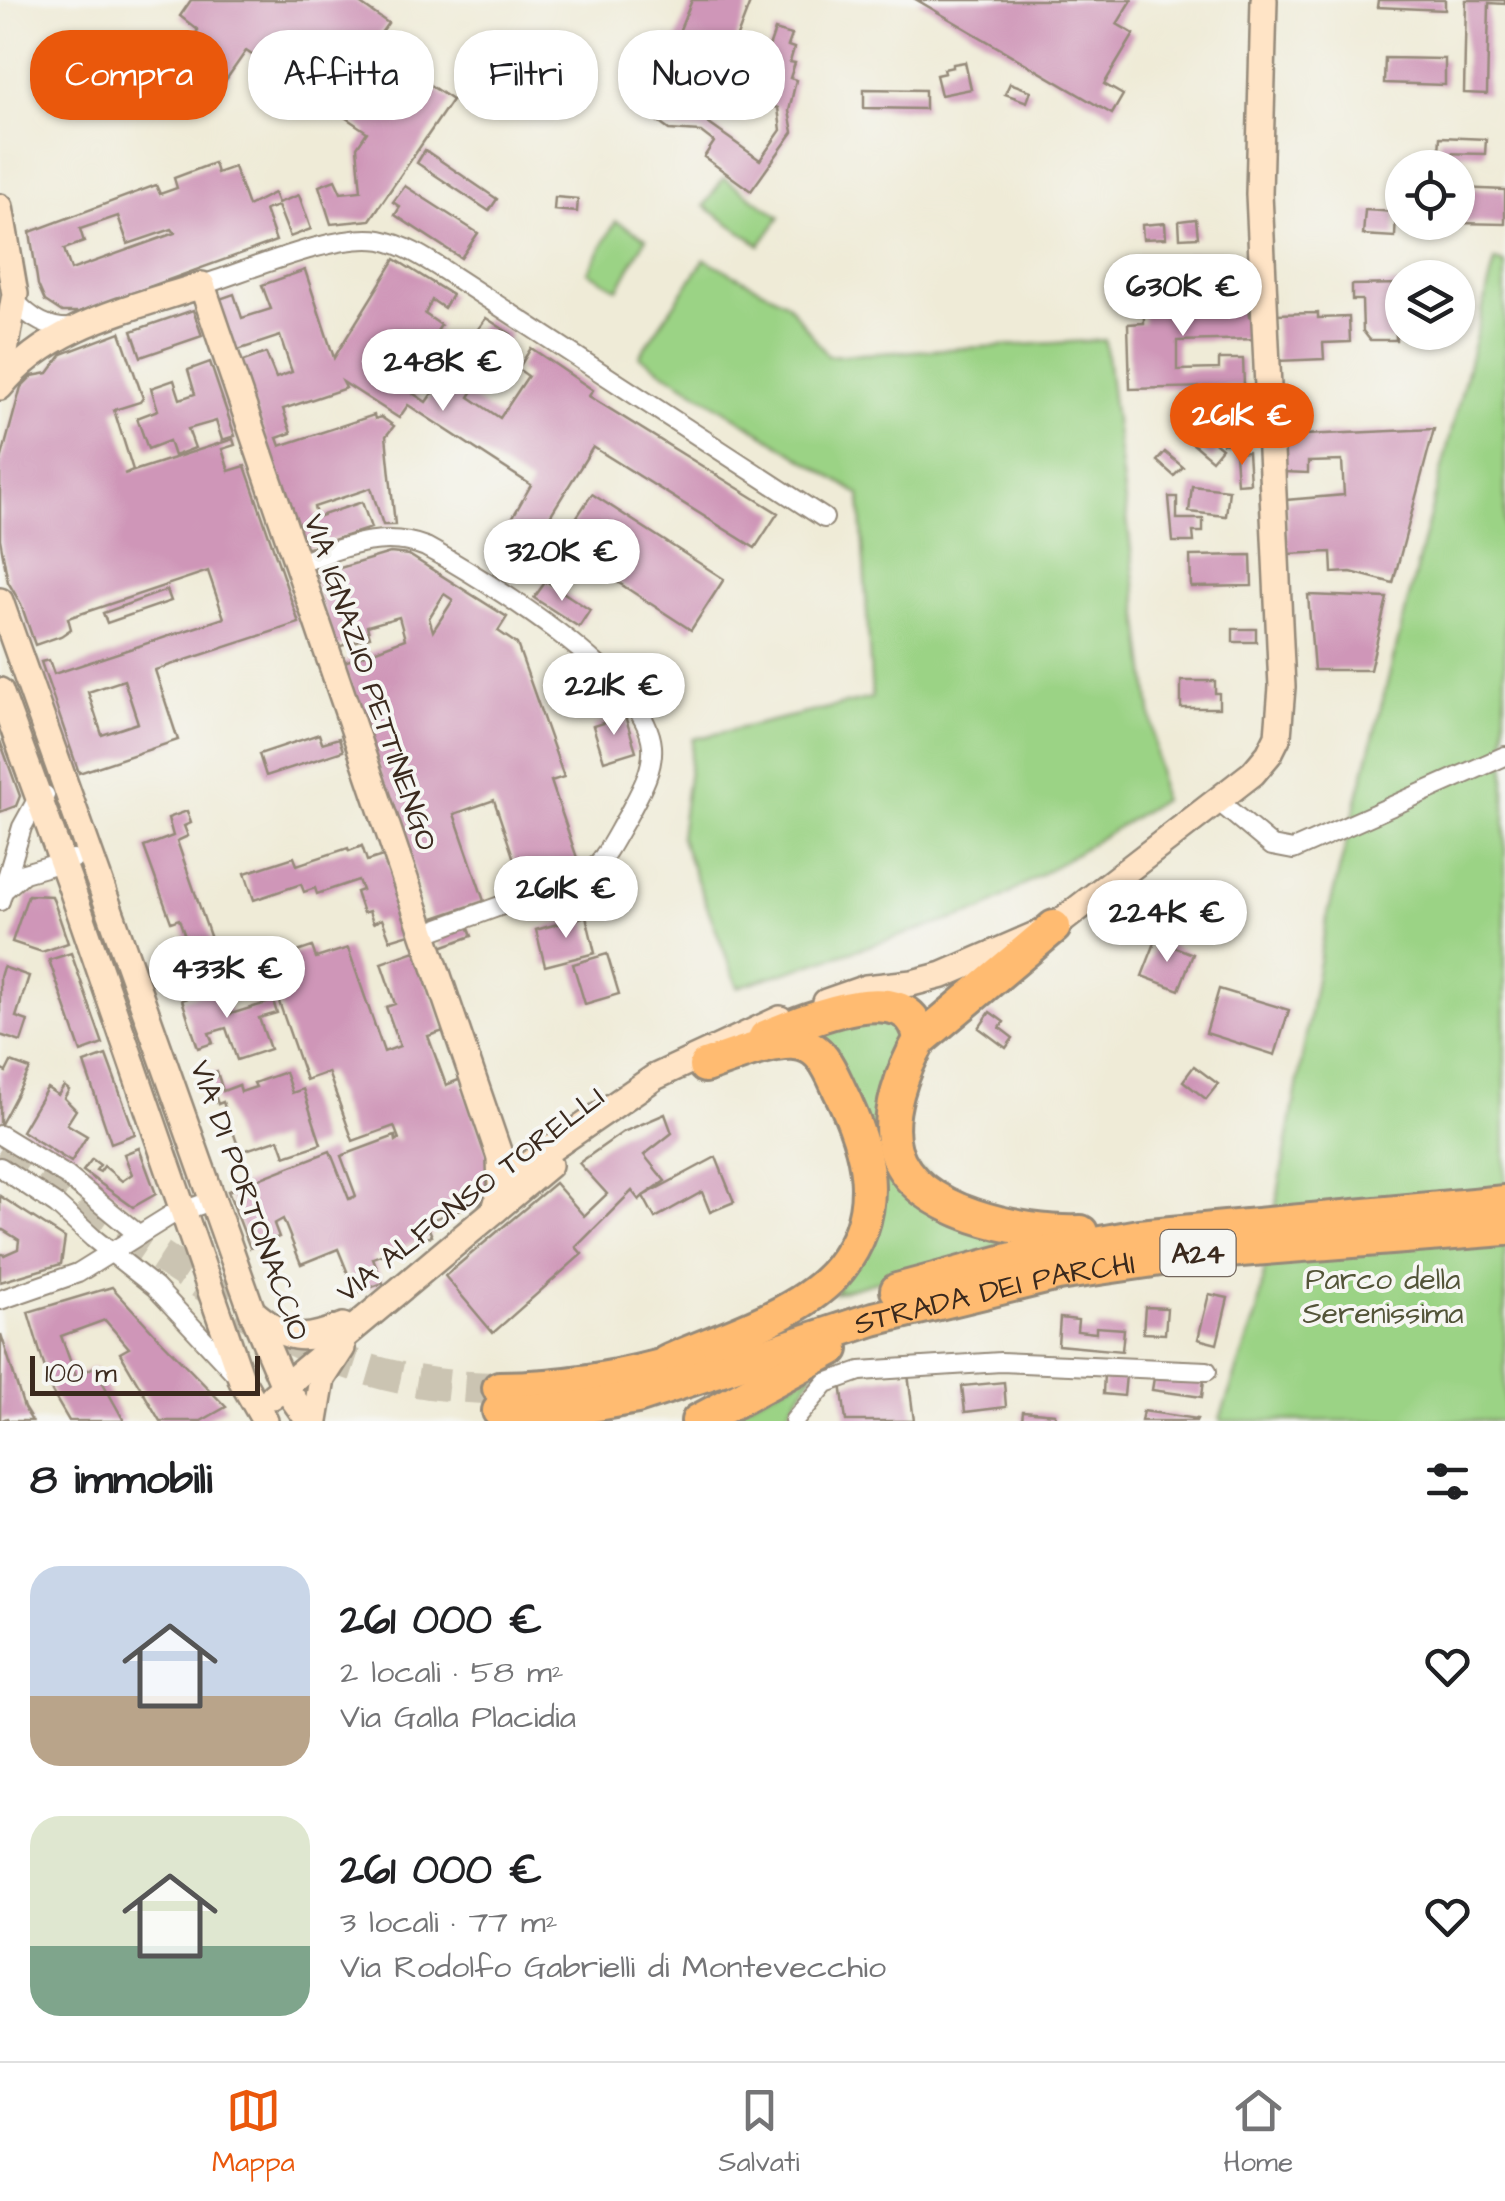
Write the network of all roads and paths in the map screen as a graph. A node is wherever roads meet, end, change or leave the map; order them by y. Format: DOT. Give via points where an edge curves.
graph roads {
  1 [pos="1264,0"];
  2 [pos="0,207"];
  3 [pos="202,286"];
  4 [pos="10,288"];
  5 [pos="74,328"];
  6 [pos="0,380"];
  7 [pos="0,388"];
  8 [pos="824,518"];
  9 [pos="296,564"];
  10 [pos="0,601"];
  11 [pos="7,646"];
  12 [pos="0,691"];
  13 [pos="1505,756"];
  14 [pos="70,789"];
  15 [pos="39,796"];
  16 [pos="1218,801"];
  17 [pos="94,860"];
  18 [pos="62,861"];
  19 [pos="2,896"];
  20 [pos="1054,927"];
  21 [pos="423,934"];
  22 [pos="920,1040"];
  23 [pos="705,1066"];
  24 [pos="0,1135"];
  25 [pos="500,1156"];
  26 [pos="0,1167"];
  27 [pos="214,1200"];
  28 [pos="1505,1202"];
  29 [pos="182,1210"];
  30 [pos="494,1210"];
  31 [pos="1196,1229"];
  32 [pos="1505,1229"];
  33 [pos="139,1235"];
  34 [pos="114,1254"];
  35 [pos="0,1300"];
  36 [pos="252,1311"];
  37 [pos="896,1313"];
  38 [pos="366,1315"];
  39 [pos="188,1320"];
  40 [pos="222,1320"];
  41 [pos="652,1369"];
  42 [pos="1207,1371"];
  43 [pos="242,1380"];
  44 [pos="284,1386"];
  45 [pos="261,1415"];
  46 [pos="312,1421"];
  47 [pos="698,1421"];
  48 [pos="794,1421"];
  1 -- 16 [label="main road, VIA ALFONSO TORELLI" via="1259,194 1282,716 1261,765"];
  2 -- 4 [label="main road"];
  3 -- 5 [label="main road"];
  3 -- 8 [label="street" via="343,241 400,246"];
  3 -- 9 [label="main road, VIA IGNAZIO PETTINENGO"];
  4 -- 5 [label="street" via="42,323"];
  4 -- 6 [label="main road"];
  5 -- 7 [label="main road" via="23,361"];
  9 -- 21 [label="main road, VIA IGNAZIO PETTINENGO"];
  9 -- 21 [label="street" via="383,538 426,547 597,662 650,734 646,778 606,854 588,874"];
  10 -- 11 [label="main road, VIA DI PORTONACCIO"];
  11 -- 14 [label="main road, VIA DI PORTONACCIO"];
  12 -- 15 [label="main road"];
  13 -- 16 [label="street" via="1293,850 1272,846"];
  14 -- 15 [label="street"];
  14 -- 17 [label="main road, VIA DI PORTONACCIO"];
  15 -- 18 [label="main road"];
  15 -- 19 [label="street" via="22,827"];
  16 -- 20 [label="main road, VIA ALFONSO TORELLI"];
  17 -- 18 [label="street"];
  17 -- 27 [label="main road, VIA DI PORTONACCIO"];
  18 -- 19 [label="street" via="24,874"];
  18 -- 29 [label="main road"];
  20 -- 22 [label="highway"];
  20 -- 25 [label="main road, VIA ALFONSO TORELLI" via="943,974 859,990 741,1035 655,1077 525,1167 509,1168"];
  21 -- 25 [label="main road, VIA IGNAZIO PETTINENGO"];
  22 -- 23 [label="highway" via="917,1025 900,1009 860,1006 774,1033"];
  22 -- 31 [label="highway" via="892,1132 902,1165 927,1192 983,1218 1038,1231"];
  23 -- 30 [label="main road, VIA ALFONSO TORELLI" via="606,1124"];
  23 -- 41 [label="highway" via="777,1045 813,1049 861,1134 866,1206 848,1256 810,1297"];
  24 -- 33 [label="street" via="58,1169"];
  25 -- 30 [label="main road, VIA IGNAZIO PETTINENGO" via="502,1189"];
  26 -- 34 [label="street"];
  27 -- 29 [label="street"];
  27 -- 36 [label="main road, VIA DI PORTONACCIO"];
  28 -- 31 [label="highway, STRADA DEI PARCHI / A24"];
  29 -- 33 [label="street"];
  29 -- 40 [label="main road"];
  30 -- 38 [label="main road, VIA ALFONSO TORELLI"];
  31 -- 41 [label="highway, STRADA DEI PARCHI / A24" via="960,1272"];
  32 -- 37 [label="highway, STRADA DEI PARCHI / A24" via="1147,1260 1018,1282"];
  33 -- 34 [label="street"];
  34 -- 35 [label="street"];
  34 -- 39 [label="street"];
  36 -- 38 [label="main road" via="286,1335 307,1338"];
  36 -- 40 [label="street"];
  36 -- 44 [label="main road, VIA DI PORTONACCIO"];
  37 -- 41 [label="highway, STRADA DEI PARCHI / A24" via="626,1399 569,1409 499,1400"];
  37 -- 47 [label="highway"];
  38 -- 44 [label="main road, VIA ALFONSO TORELLI"];
  38 -- 46 [label="main road" via="325,1373"];
  39 -- 40 [label="street"];
  39 -- 43 [label="street"];
  40 -- 43 [label="main road"];
  42 -- 48 [label="street" via="1001,1362 860,1370 826,1383"];
  43 -- 45 [label="main road"];
  44 -- 45 [label="main road, VIA ALFONSO TORELLI"];
  44 -- 46 [label="main road, VIA DI PORTONACCIO"];
}
